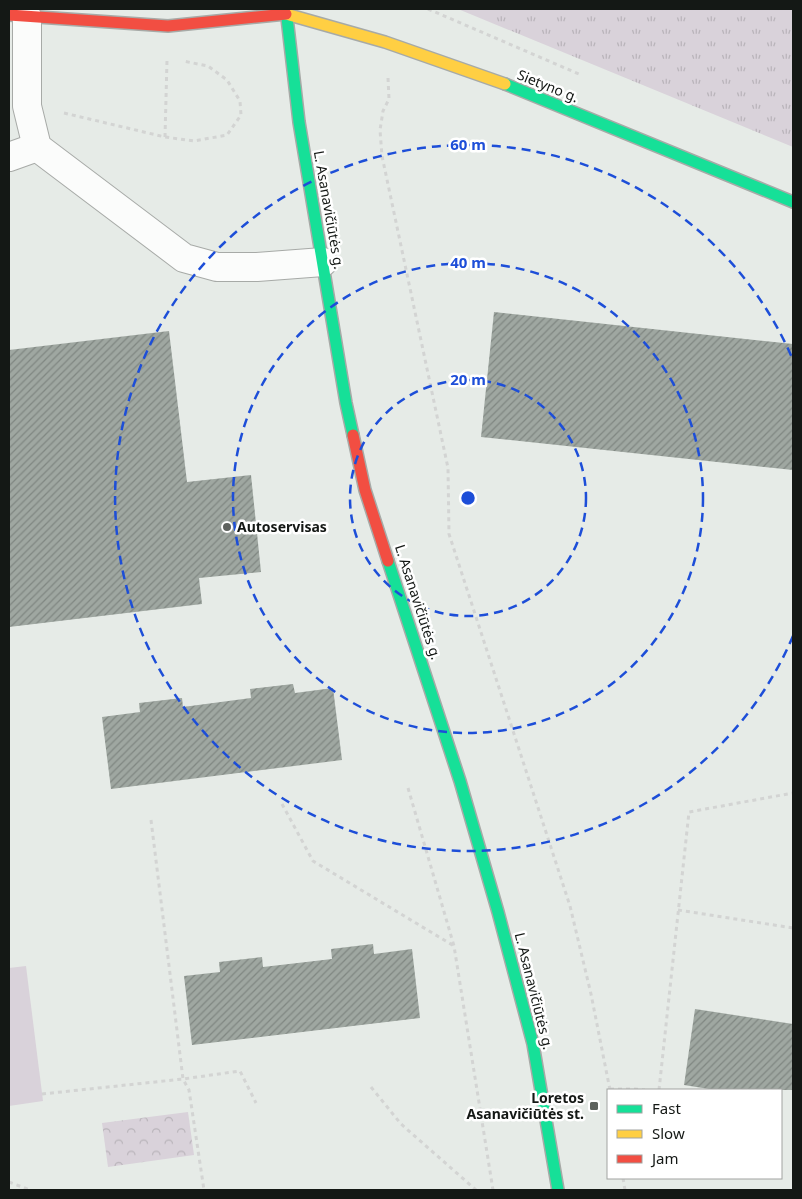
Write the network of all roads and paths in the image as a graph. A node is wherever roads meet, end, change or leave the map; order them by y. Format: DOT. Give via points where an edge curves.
graph roads {
  1 [pos="270,9"];
  2 [pos="286,12"];
  3 [pos="18,16"];
  4 [pos="389,99"];
  5 [pos="27,106"];
  6 [pos="165,137"];
  7 [pos="37,147"];
  8 [pos="9,157"];
  9 [pos="793,202"];
  10 [pos="323,262"];
  11 [pos="408,788"];
  12 [pos="793,793"];
  13 [pos="282,804"];
  14 [pos="151,820"];
  15 [pos="678,910"];
  16 [pos="793,928"];
  17 [pos="454,946"];
  18 [pos="183,1079"];
  19 [pos="371,1087"];
  20 [pos="610,1089"];
  21 [pos="659,1089"];
  22 [pos="42,1094"];
  23 [pos="256,1103"];
  24 [pos="9,1182"];
  25 [pos="30,1190"];
  26 [pos="204,1190"];
  27 [pos="476,1190"];
  28 [pos="493,1190"];
  29 [pos="558,1190"];
  1 -- 2 [label="main road, Sietyno g."];
  2 -- 3 [label="main road" via="168,26"];
  2 -- 9 [label="main road, Sietyno g." via="491,78"];
  2 -- 10 [label="main road, L. Asanavičiūtės g." via="299,122"];
  3 -- 5 [label="street"];
  4 -- 20 [label="path" via="380,130 382,156 448,468 449,534 570,906"];
  5 -- 6 [label="path"];
  5 -- 7 [label="street"];
  6 -- 6 [label="path" via="167,58 208,66 227,80 240,101 241,115 227,135 194,140"];
  7 -- 8 [label="street"];
  7 -- 10 [label="street" via="184,258 216,267"];
  10 -- 29 [label="main road, L. Asanavičiūtės g." via="346,403 365,490 460,781 498,912 534,1044"];
  11 -- 17 [label="path"];
  12 -- 15 [label="path" via="689,812"];
  13 -- 17 [label="path" via="313,861"];
  14 -- 18 [label="path"];
  15 -- 16 [label="path"];
  15 -- 21 [label="path"];
  17 -- 28 [label="path"];
  18 -- 22 [label="path"];
  18 -- 23 [label="path" via="240,1072"];
  18 -- 26 [label="path" via="189,1090"];
  19 -- 27 [label="path" via="401,1124"];
  24 -- 25 [label="path"];
}
